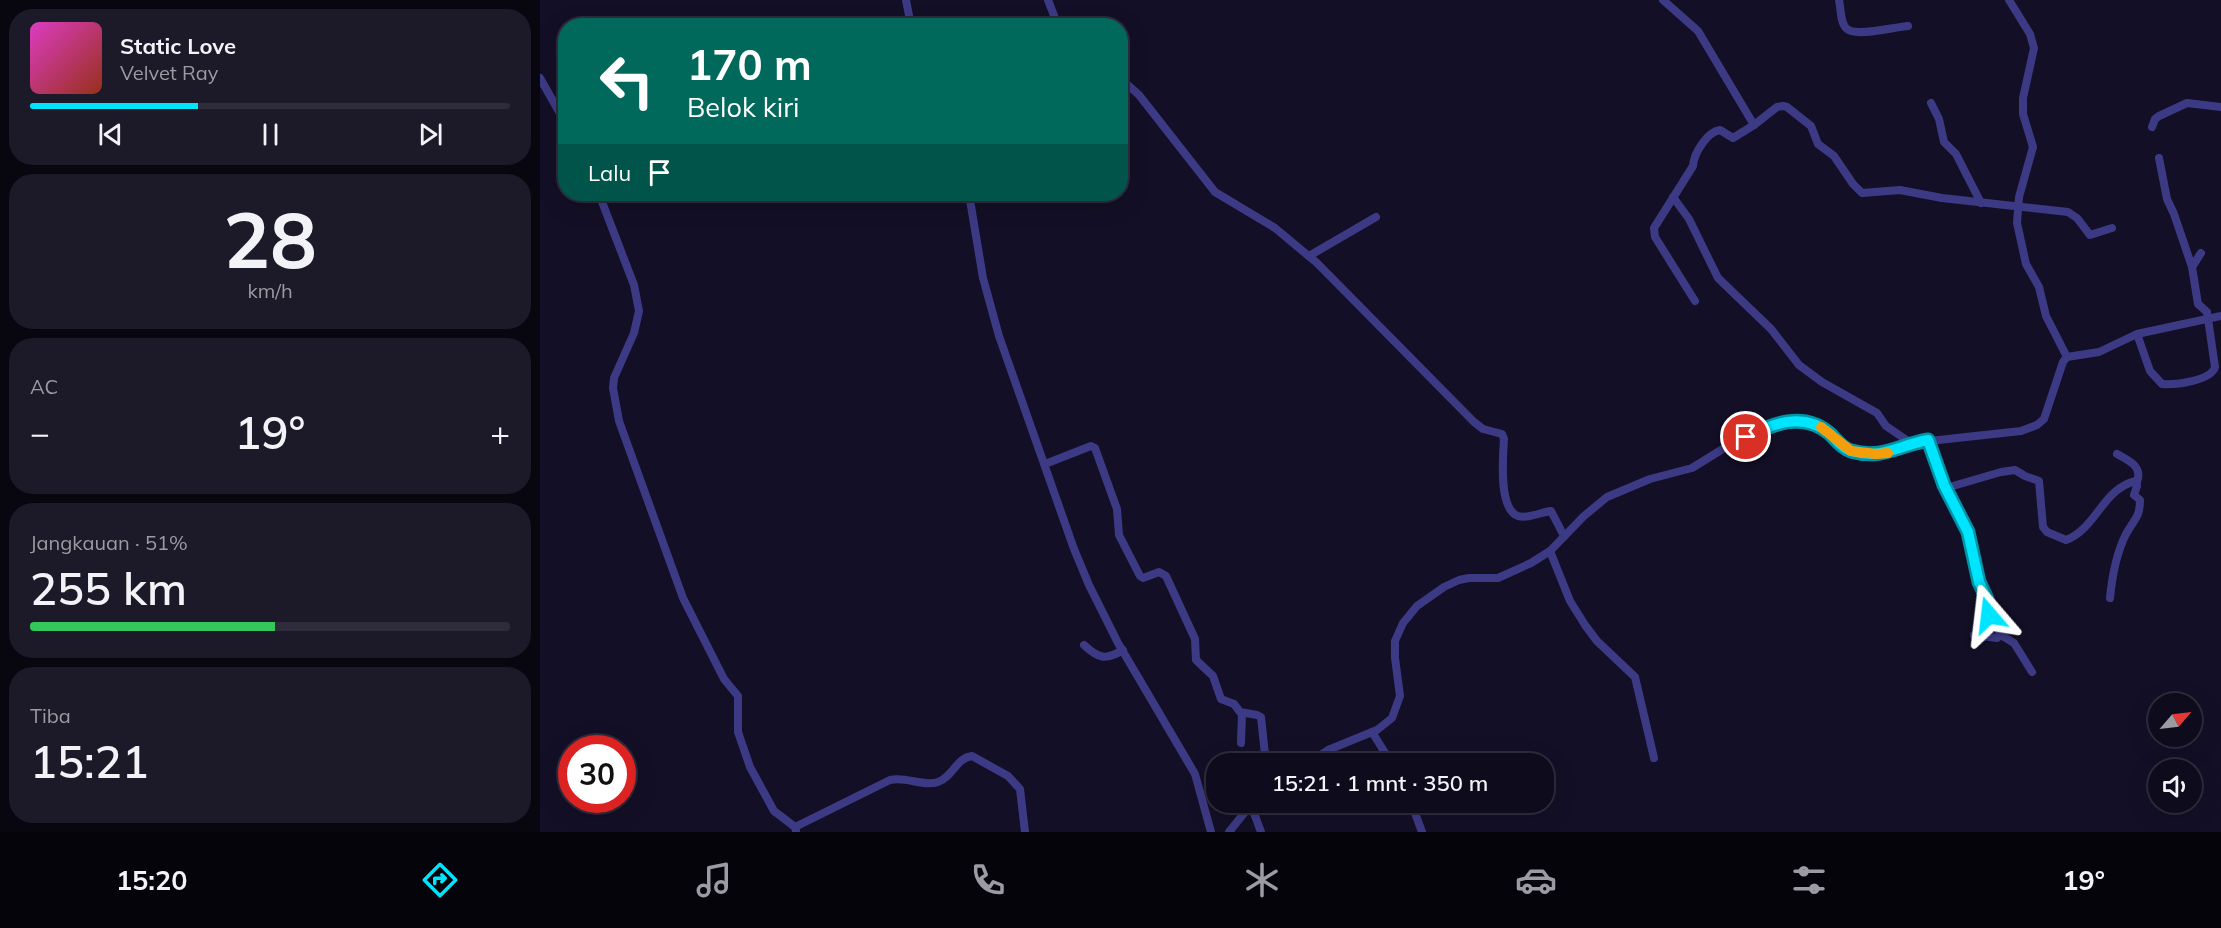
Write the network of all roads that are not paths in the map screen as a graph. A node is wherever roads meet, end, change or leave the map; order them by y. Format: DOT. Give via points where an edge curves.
graph roads {
  1 [pos="906,0"];
  2 [pos="1048,0"];
  3 [pos="1663,0"];
  4 [pos="1839,0"];
  5 [pos="2009,0"];
  6 [pos="909,18"];
  7 [pos="1055,18"];
  8 [pos="1908,26"];
  9 [pos="540,78"];
  10 [pos="1128,85"];
  11 [pos="1931,103"];
  12 [pos="2221,107"];
  13 [pos="558,110"];
  14 [pos="1754,125"];
  15 [pos="2152,127"];
  16 [pos="2159,158"];
  17 [pos="1673,197"];
  18 [pos="602,201"];
  19 [pos="970,201"];
  20 [pos="1981,203"];
  21 [pos="2018,207"];
  22 [pos="1376,217"];
  23 [pos="2112,228"];
  24 [pos="2201,253"];
  25 [pos="1309,256"];
  26 [pos="2192,267"];
  27 [pos="1695,301"];
  28 [pos="2221,316"];
  29 [pos="2208,319"];
  30 [pos="2137,334"];
  31 [pos="2067,357"];
  32 [pos="1928,440"];
  33 [pos="1911,443"];
  34 [pos="2117,454"];
  35 [pos="1045,464"];
  36 [pos="2137,482"];
  37 [pos="1946,488"];
  38 [pos="1564,536"];
  39 [pos="1550,551"];
  40 [pos="2110,597"];
  41 [pos="1974,635"];
  42 [pos="2001,635"];
  43 [pos="1084,645"];
  44 [pos="1123,651"];
  45 [pos="2032,672"];
  46 [pos="1242,713"];
  47 [pos="1372,732"];
  48 [pos="1241,743"];
  49 [pos="1265,753"];
  50 [pos="1324,753"];
  51 [pos="1385,753"];
  52 [pos="1654,758"];
  53 [pos="1245,813"];
  54 [pos="1255,813"];
  55 [pos="1415,813"];
  56 [pos="795,829"];
  57 [pos="1025,832"];
  58 [pos="1211,832"];
  59 [pos="1229,832"];
  60 [pos="1261,832"];
  61 [pos="1422,832"];
  1 -- 6 [label="street"];
  2 -- 7 [label="street"];
  3 -- 14 [label="street" via="1698,31"];
  4 -- 8 [label="street" via="1844,27 1850,32"];
  5 -- 21 [label="street" via="2034,44 2023,98 2023,114 2033,147"];
  9 -- 13 [label="street"];
  10 -- 25 [label="street" via="1216,193 1275,228"];
  11 -- 20 [label="street" via="1944,142 1956,154"];
  12 -- 15 [label="street" via="2187,103 2159,116"];
  14 -- 17 [label="street" via="1732,138 1721,130 1714,131 1694,156 1693,166"];
  14 -- 20 [label="street" via="1784,106 1811,126 1817,143 1834,156 1856,188 1864,193 1900,190"];
  16 -- 26 [label="street" via="2166,197"];
  17 -- 27 [label="street" via="1654,234"];
  17 -- 33 [label="street" via="1689,219 1718,278 1771,329 1799,365 1877,413 1886,426"];
  18 -- 56 [label="street" via="634,285 639,311 634,333 614,378 619,421 689,613 724,679 738,696 738,732 750,767 774,811"];
  19 -- 35 [label="street" via="988,295 1006,358"];
  20 -- 21 [label="street"];
  21 -- 23 [label="street" via="2068,212 2090,235"];
  21 -- 31 [label="street" via="2017,223 2026,264"];
  22 -- 25 [label="street"];
  24 -- 26 [label="street"];
  25 -- 38 [label="street" via="1474,422 1502,435 1504,490 1511,509 1522,516 1551,511"];
  26 -- 29 [label="street" via="2198,304 2207,312"];
  28 -- 29 [label="street"];
  29 -- 30 [label="street"];
  29 -- 30 [label="street" via="2213,372 2178,384 2162,384 2150,371"];
  30 -- 31 [label="street" via="2099,352"];
  31 -- 32 [label="street" via="2046,415 2037,425 2012,433"];
  32 -- 33 [label="street"];
  32 -- 37 [label="street"];
  33 -- 38 [label="street" via="1882,454 1851,451 1817,426 1777,423 1692,468 1644,481 1607,497"];
  34 -- 36 [label="street" via="2136,467"];
  35 -- 44 [label="street" via="1089,585"];
  35 -- 46 [label="street" via="1095,448 1117,509 1118,534 1140,576 1159,572 1165,575 1195,639 1196,660 1213,675 1221,699 1234,704"];
  36 -- 37 [label="street" via="2118,487 2077,534 2066,540 2044,528 2039,481 2015,470"];
  36 -- 40 [label="street" via="2134,495 2140,500 2139,515 2126,535"];
  37 -- 42 [label="street" via="1968,532 1979,582"];
  38 -- 39 [label="street"];
  39 -- 47 [label="street" via="1498,578 1455,581 1417,606 1395,641 1400,694 1396,712 1387,724"];
  39 -- 52 [label="street" via="1577,614 1635,677"];
  41 -- 42 [label="street"];
  42 -- 45 [label="street" via="2014,642"];
  43 -- 44 [label="street" via="1102,657"];
  44 -- 58 [label="street" via="1196,774"];
  46 -- 48 [label="street"];
  46 -- 49 [label="street" via="1261,717"];
  47 -- 50 [label="street"];
  47 -- 51 [label="street"];
  53 -- 59 [label="street"];
  54 -- 60 [label="street"];
  55 -- 61 [label="street"];
  56 -- 57 [label="street" via="890,780 938,782 962,759 972,756 1008,776 1020,789"];
}
